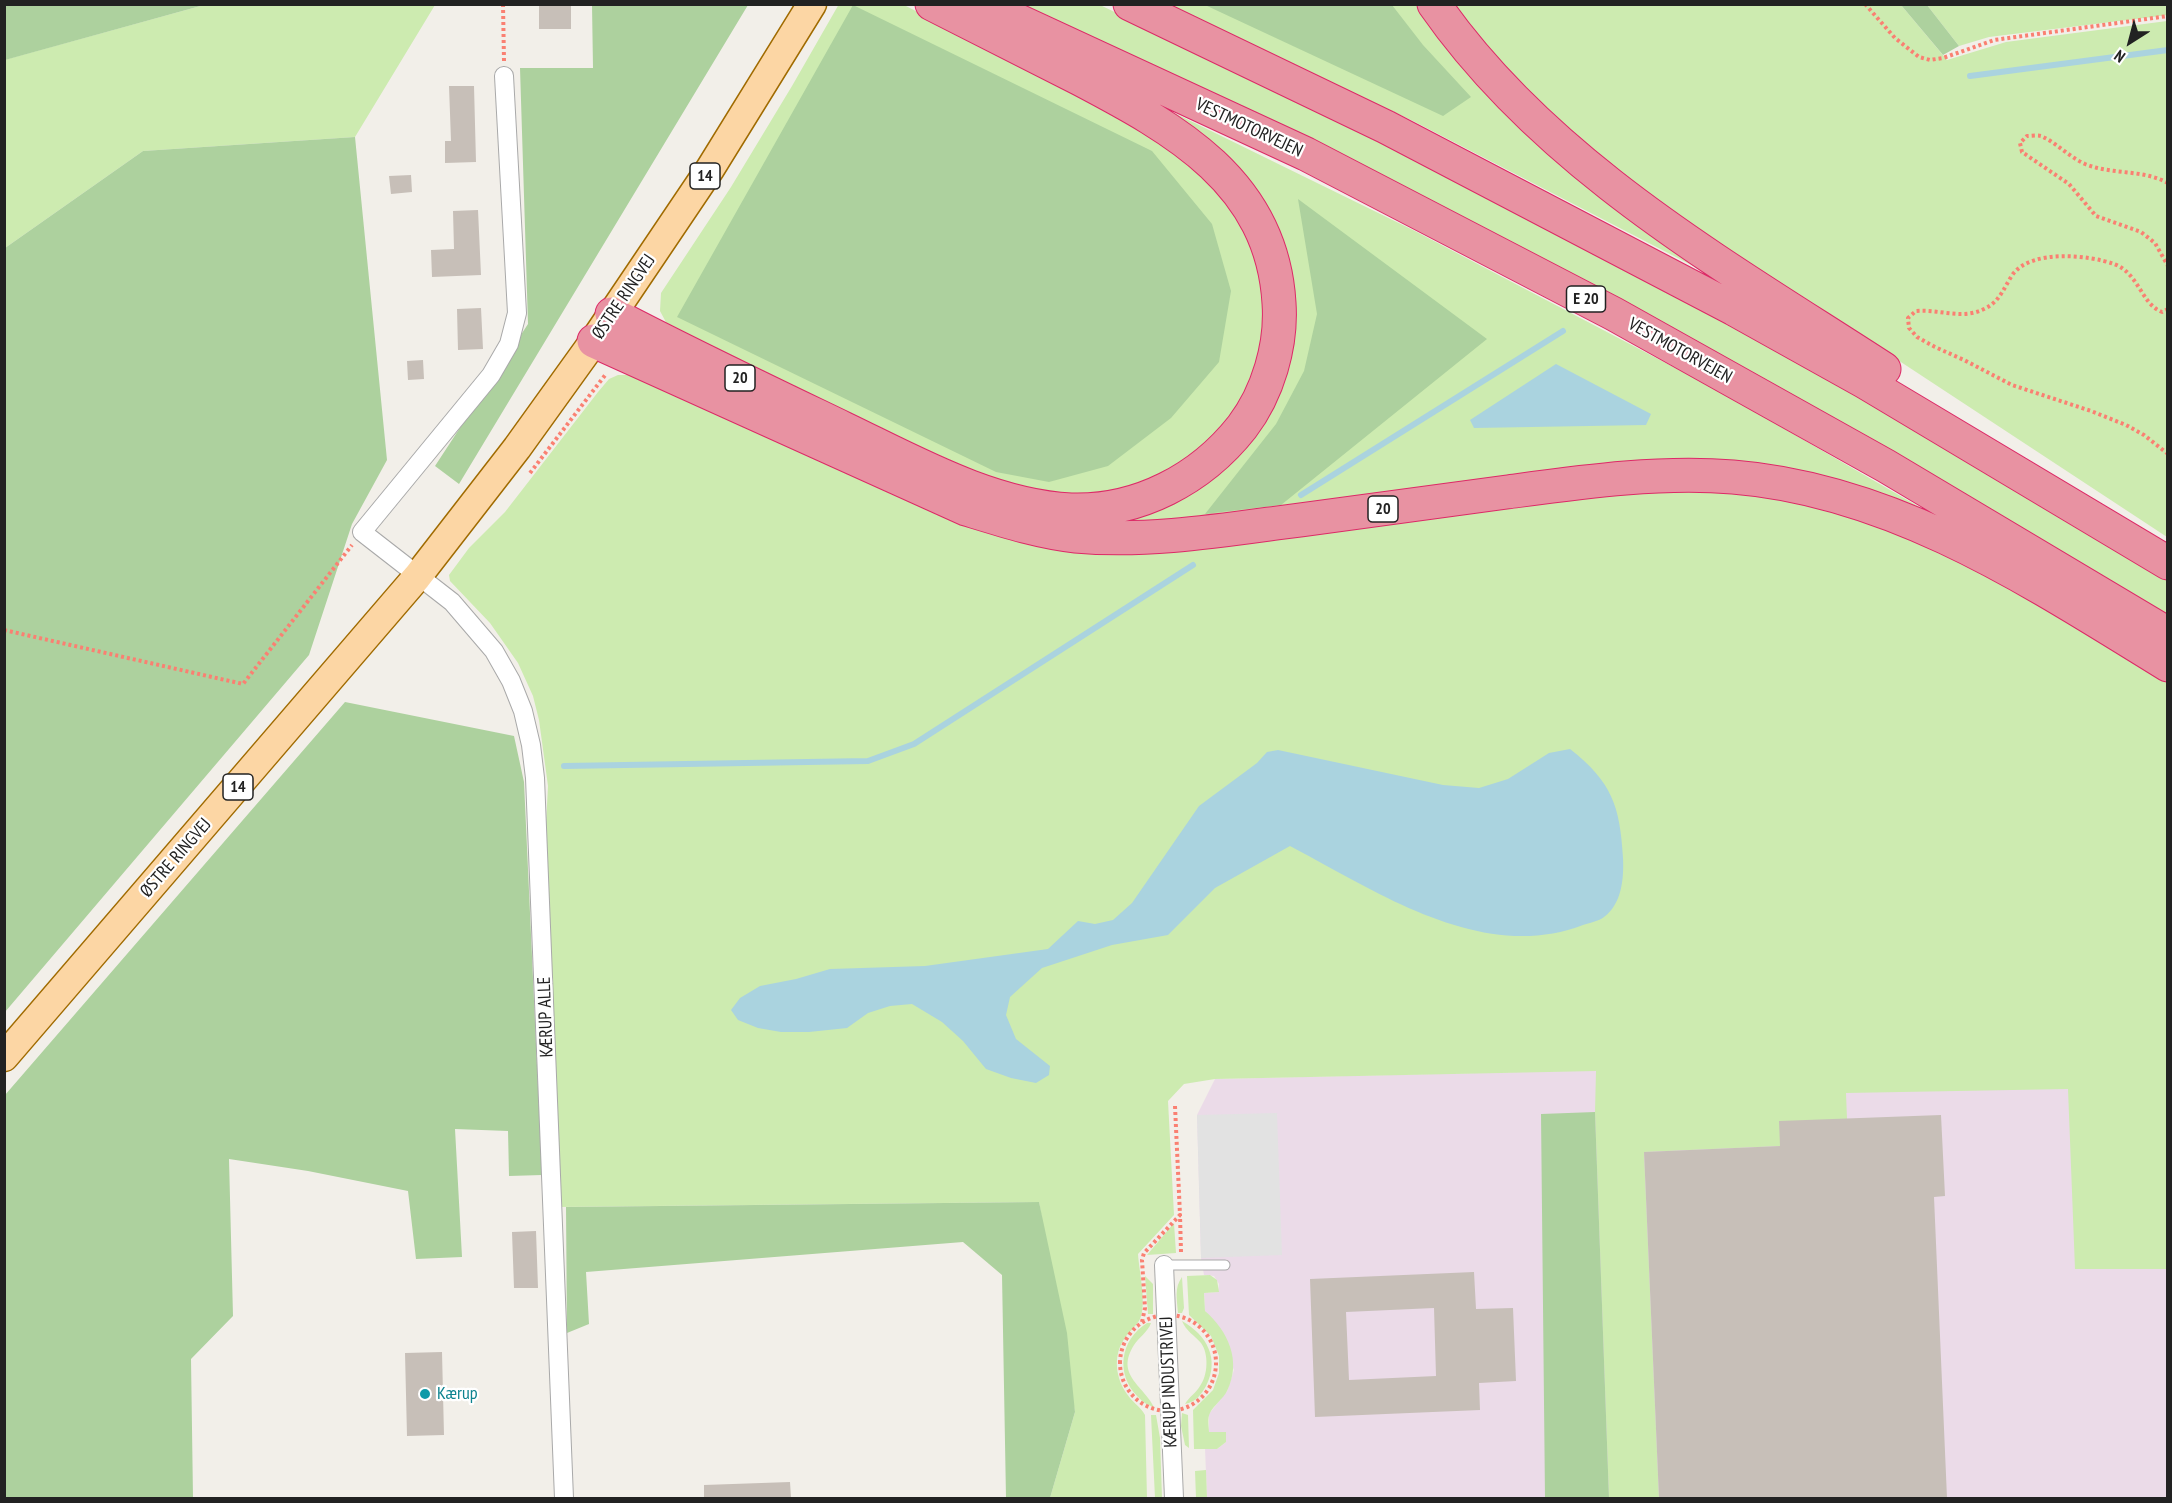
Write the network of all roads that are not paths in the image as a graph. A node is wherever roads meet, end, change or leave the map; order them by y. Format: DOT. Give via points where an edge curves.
graph roads {
  1 [pos="933,4"];
  2 [pos="982,4"];
  3 [pos="1130,4"];
  4 [pos="1434,4"];
  5 [pos="811,6"];
  6 [pos="504,76"];
  7 [pos="612,314"];
  8 [pos="594,341"];
  9 [pos="2161,559"];
  10 [pos="417,577"];
  11 [pos="2168,634"];
  12 [pos="2168,664"];
  13 [pos="4,1057"];
  14 [pos="1164,1265"];
  15 [pos="1225,1265"];
  16 [pos="564,1498"];
  17 [pos="1173,1498"];
  1 -- 7 [label="highway, 20" via="1160,124 1209,160 1245,201 1266,238 1275,266 1280,319 1268,379 1252,414 1230,443 1207,465 1155,495 1114,506 1072,510 1018,502 944,477"];
  2 -- 11 [label="highway, VESTMOTORVEJEN / E 20" via="1306,154 1614,314 1886,466"];
  3 -- 9 [label="highway" via="1386,128 1734,309 1865,382"];
  4 -- 9 [label="highway" via="1476,57 1545,129 1660,222 2029,464"];
  5 -- 7 [label="main road, ØSTRE RINGVEJ / 14" via="710,169"];
  6 -- 10 [label="street" via="517,313 509,344 491,375 362,532"];
  7 -- 8 [label="main road, ØSTRE RINGVEJ / 14"];
  8 -- 10 [label="main road, ØSTRE RINGVEJ / 14"];
  8 -- 12 [label="highway, 20" via="966,509 1018,525 1075,536 1123,538 1218,531 1608,478 1732,477 1786,484 1828,493 1933,531 2017,574"];
  10 -- 13 [label="main road, ØSTRE RINGVEJ / 14"];
  10 -- 16 [label="street, KÆRUP ALLE" via="452,602 494,651 524,711 531,745 536,778"];
  14 -- 15 [label="lane"];
  14 -- 17 [label="street, KÆRUP INDUSTRIVEJ"];
}
